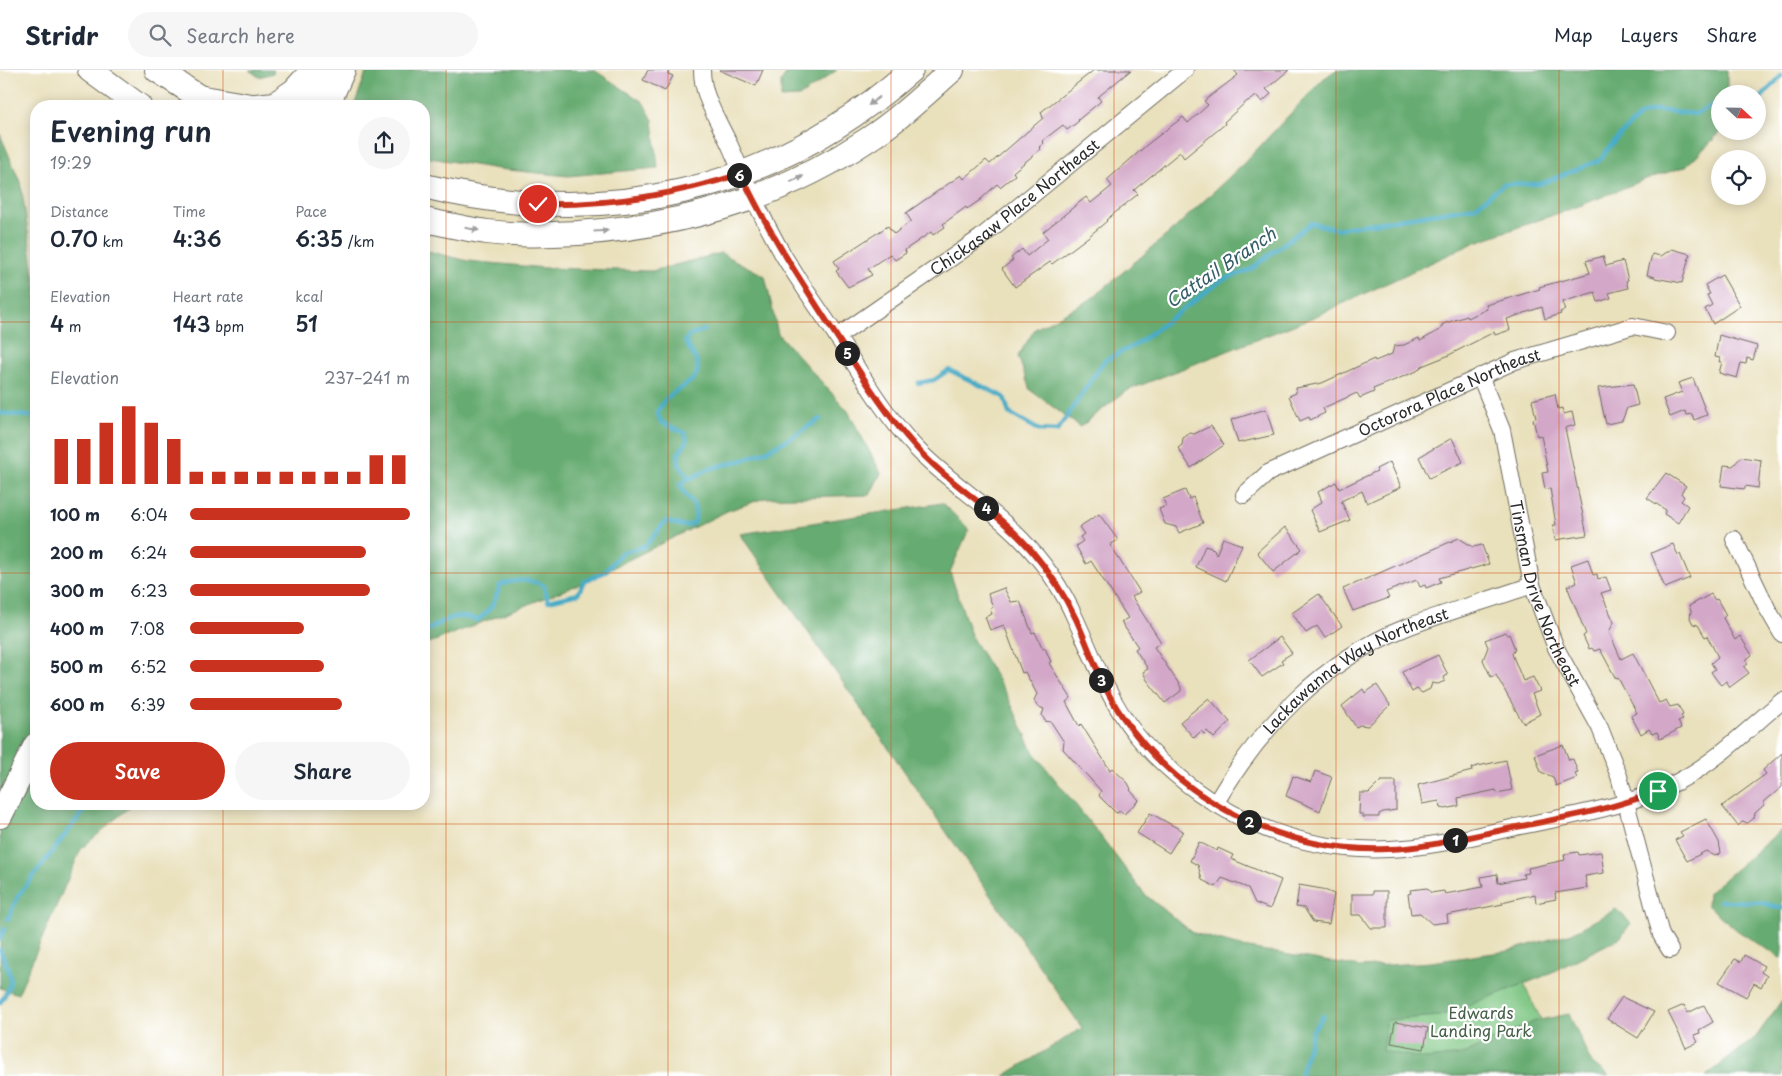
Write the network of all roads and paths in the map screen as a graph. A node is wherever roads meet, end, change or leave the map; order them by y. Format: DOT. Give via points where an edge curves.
graph roads {
  1 [pos="90,70"];
  2 [pos="157,70"];
  3 [pos="313,70"];
  4 [pos="319,70"];
  5 [pos="343,70"];
  6 [pos="702,70"];
  7 [pos="911,70"];
  8 [pos="952,70"];
  9 [pos="1185,70"];
  10 [pos="131,100"];
  11 [pos="202,100"];
  12 [pos="281,100"];
  13 [pos="306,100"];
  14 [pos="330,100"];
  15 [pos="741,174"];
  16 [pos="430,187"];
  17 [pos="753,199"];
  18 [pos="430,221"];
  19 [pos="1667,333"];
  20 [pos="837,337"];
  21 [pos="1480,376"];
  22 [pos="1244,495"];
  23 [pos="1734,539"];
  24 [pos="1532,585"];
  25 [pos="1782,634"];
  26 [pos="1782,701"];
  27 [pos="30,757"];
  28 [pos="1215,804"];
  29 [pos="1626,804"];
  30 [pos="0,816"];
  31 [pos="1670,950"];
  1 -- 10 [label="main road"];
  2 -- 11 [label="main road"];
  3 -- 12 [label="main road"];
  4 -- 13 [label="main road"];
  5 -- 14 [label="main road"];
  6 -- 15 [label="street" via="705,94"];
  7 -- 15 [label="main road, one-way" via="852,118 780,158"];
  17 -- 8 [label="main road, one-way" via="868,140"];
  9 -- 20 [label="street, Chickasaw Place Northeast" via="980,238"];
  15 -- 16 [label="main road" via="706,185 624,202 579,205 489,200"];
  15 -- 17 [label="street"];
  18 -- 17 [label="main road, one-way" via="489,232 594,232 661,224 719,211"];
  17 -- 20 [label="street" via="785,258"];
  19 -- 21 [label="street, Octorora Place Northeast" via="1633,326 1515,361"];
  20 -- 28 [label="street" via="881,404 914,446 939,471 998,517 1042,563 1076,619 1105,687 1122,715 1142,741 1178,777"];
  21 -- 22 [label="street, Octorora Place Northeast" via="1268,473"];
  21 -- 24 [label="street, Tinsman Drive Northeast" via="1502,430"];
  23 -- 25 [label="street"];
  24 -- 28 [label="street, Lackawanna Way Northeast" via="1404,629 1341,663 1285,709"];
  24 -- 29 [label="street, Tinsman Drive Northeast" via="1556,648 1600,728"];
  26 -- 29 [label="street" via="1696,770"];
  27 -- 30 [label="main road"];
  28 -- 29 [label="street" via="1290,838 1332,846 1388,849 1422,846"];
  29 -- 31 [label="street, Tinsman Drive Northeast" via="1661,935"];
}
